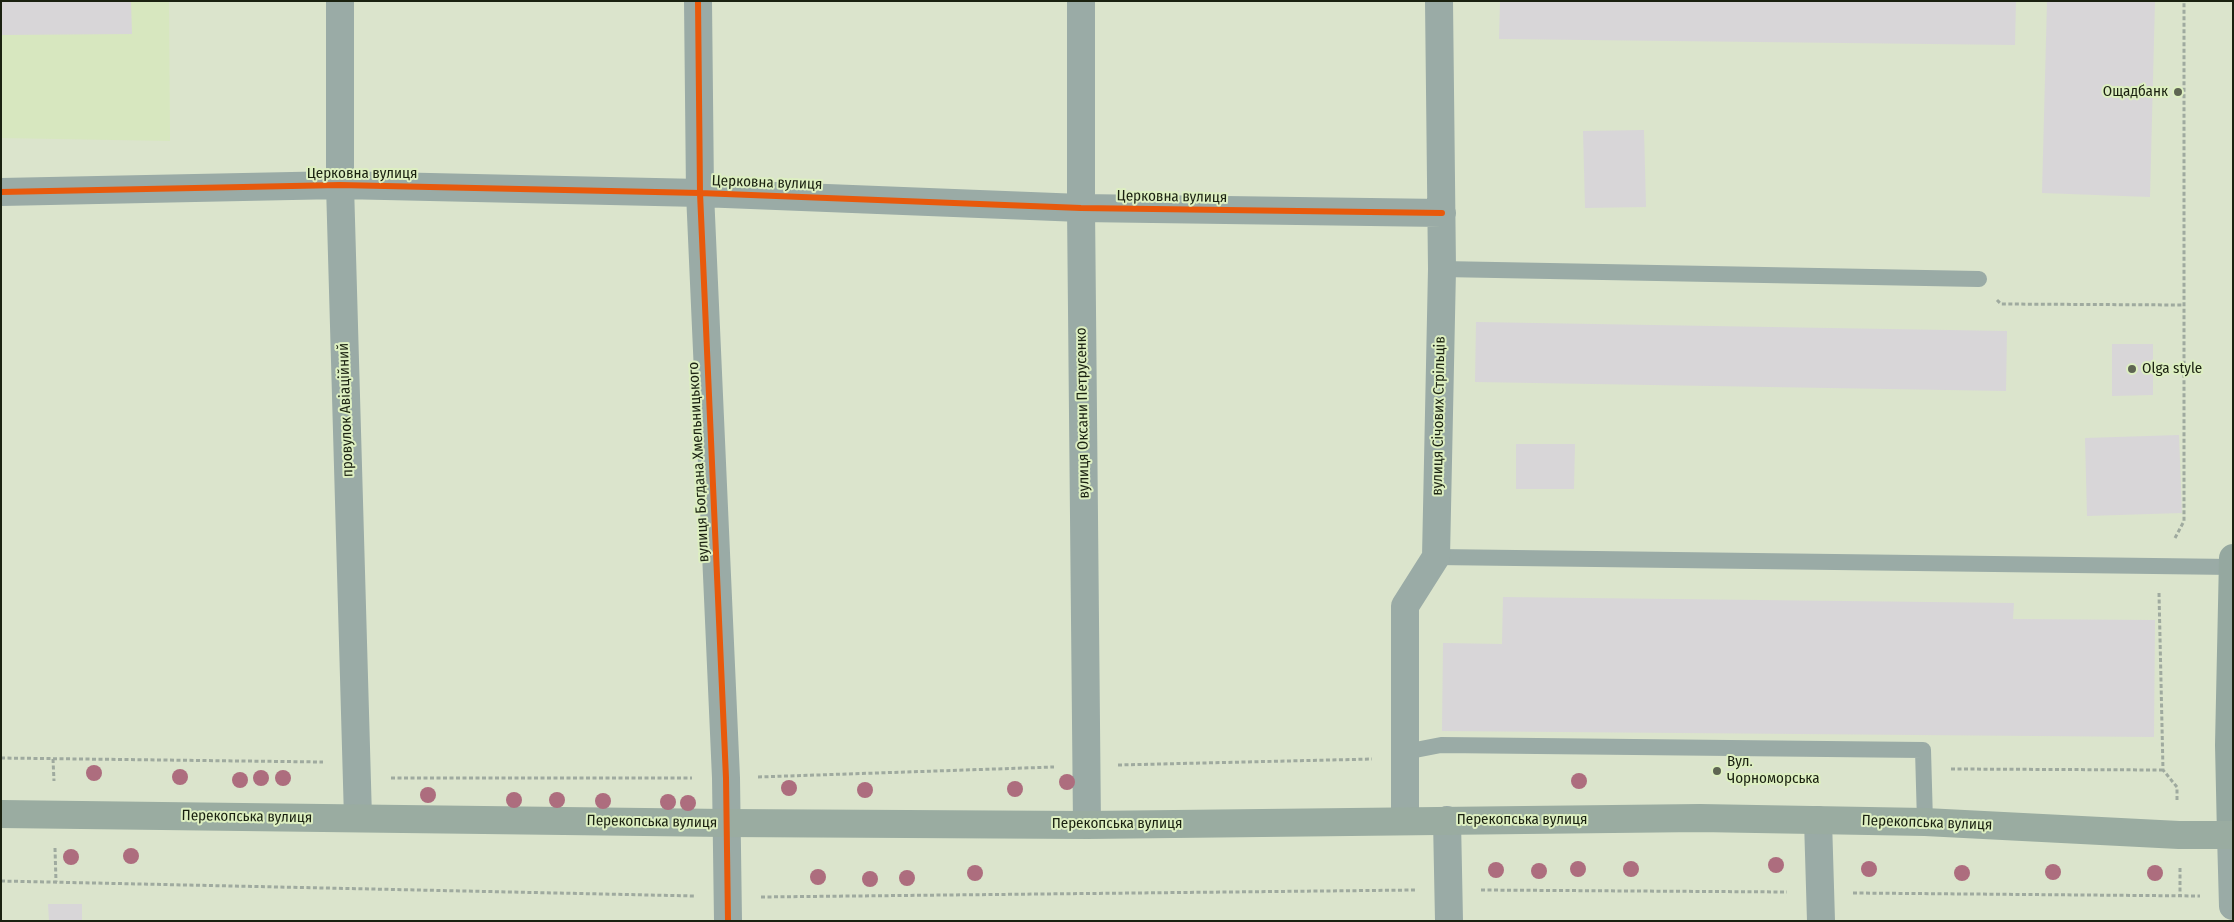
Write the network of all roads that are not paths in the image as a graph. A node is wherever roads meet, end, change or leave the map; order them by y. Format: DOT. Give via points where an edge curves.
graph roads {
  1 [pos="340,1"];
  2 [pos="698,1"];
  3 [pos="1081,1"];
  4 [pos="1439,1"];
  5 [pos="340,185"];
  6 [pos="1,192"];
  7 [pos="700,193"];
  8 [pos="1081,208"];
  9 [pos="1442,213"];
  10 [pos="1442,269"];
  11 [pos="1979,279"];
  12 [pos="1436,557"];
  13 [pos="2233,558"];
  14 [pos="2232,567"];
  15 [pos="1405,752"];
  16 [pos="1,814"];
  17 [pos="358,818"];
  18 [pos="1447,820"];
  19 [pos="1818,820"];
  20 [pos="1405,821"];
  21 [pos="1925,822"];
  22 [pos="725,823"];
  23 [pos="1087,825"];
  24 [pos="2232,835"];
  25 [pos="2233,906"];
  26 [pos="728,909"];
  27 [pos="1449,921"];
  28 [pos="1821,921"];
  1 -- 5 [label="street, провулок Авіаційний"];
  2 -- 7 [label="street, вулиця Богдана Хмельницького"];
  3 -- 8 [label="street, вулиця Оксани Петрусенко"];
  4 -- 9 [label="street, вулиця Січових Стрільців"];
  5 -- 6 [label="street, Церковна вулиця"];
  5 -- 7 [label="street, Церковна вулиця"];
  5 -- 17 [label="street, провулок Авіаційний"];
  7 -- 8 [label="street, Церковна вулиця"];
  7 -- 22 [label="street, вулиця Богдана Хмельницького" via="726,778"];
  8 -- 9 [label="street, Церковна вулиця"];
  8 -- 23 [label="street, вулиця Оксани Петрусенко"];
  9 -- 10 [label="street, вулиця Січових Стрільців"];
  10 -- 11 [label="lane"];
  10 -- 12 [label="street, вулиця Січових Стрільців"];
  12 -- 14 [label="lane"];
  12 -- 15 [label="street" via="1405,606"];
  13 -- 14 [label="street"];
  14 -- 24 [label="street" via="2229,745"];
  15 -- 20 [label="street"];
  15 -- 21 [label="lane" via="1441,745 1923,750"];
  16 -- 17 [label="main road, Перекопська вулиця"];
  17 -- 22 [label="main road, Перекопська вулиця"];
  18 -- 19 [label="main road, Перекопська вулиця"];
  18 -- 20 [label="main road, Перекопська вулиця"];
  18 -- 27 [label="street"];
  19 -- 21 [label="main road, Перекопська вулиця"];
  19 -- 28 [label="street"];
  20 -- 23 [label="main road, Перекопська вулиця"];
  21 -- 24 [label="main road, Перекопська вулиця"];
  22 -- 23 [label="main road, Перекопська вулиця"];
  22 -- 26 [label="street, вулиця Богдана Хмельницького"];
  24 -- 25 [label="street"];
}
